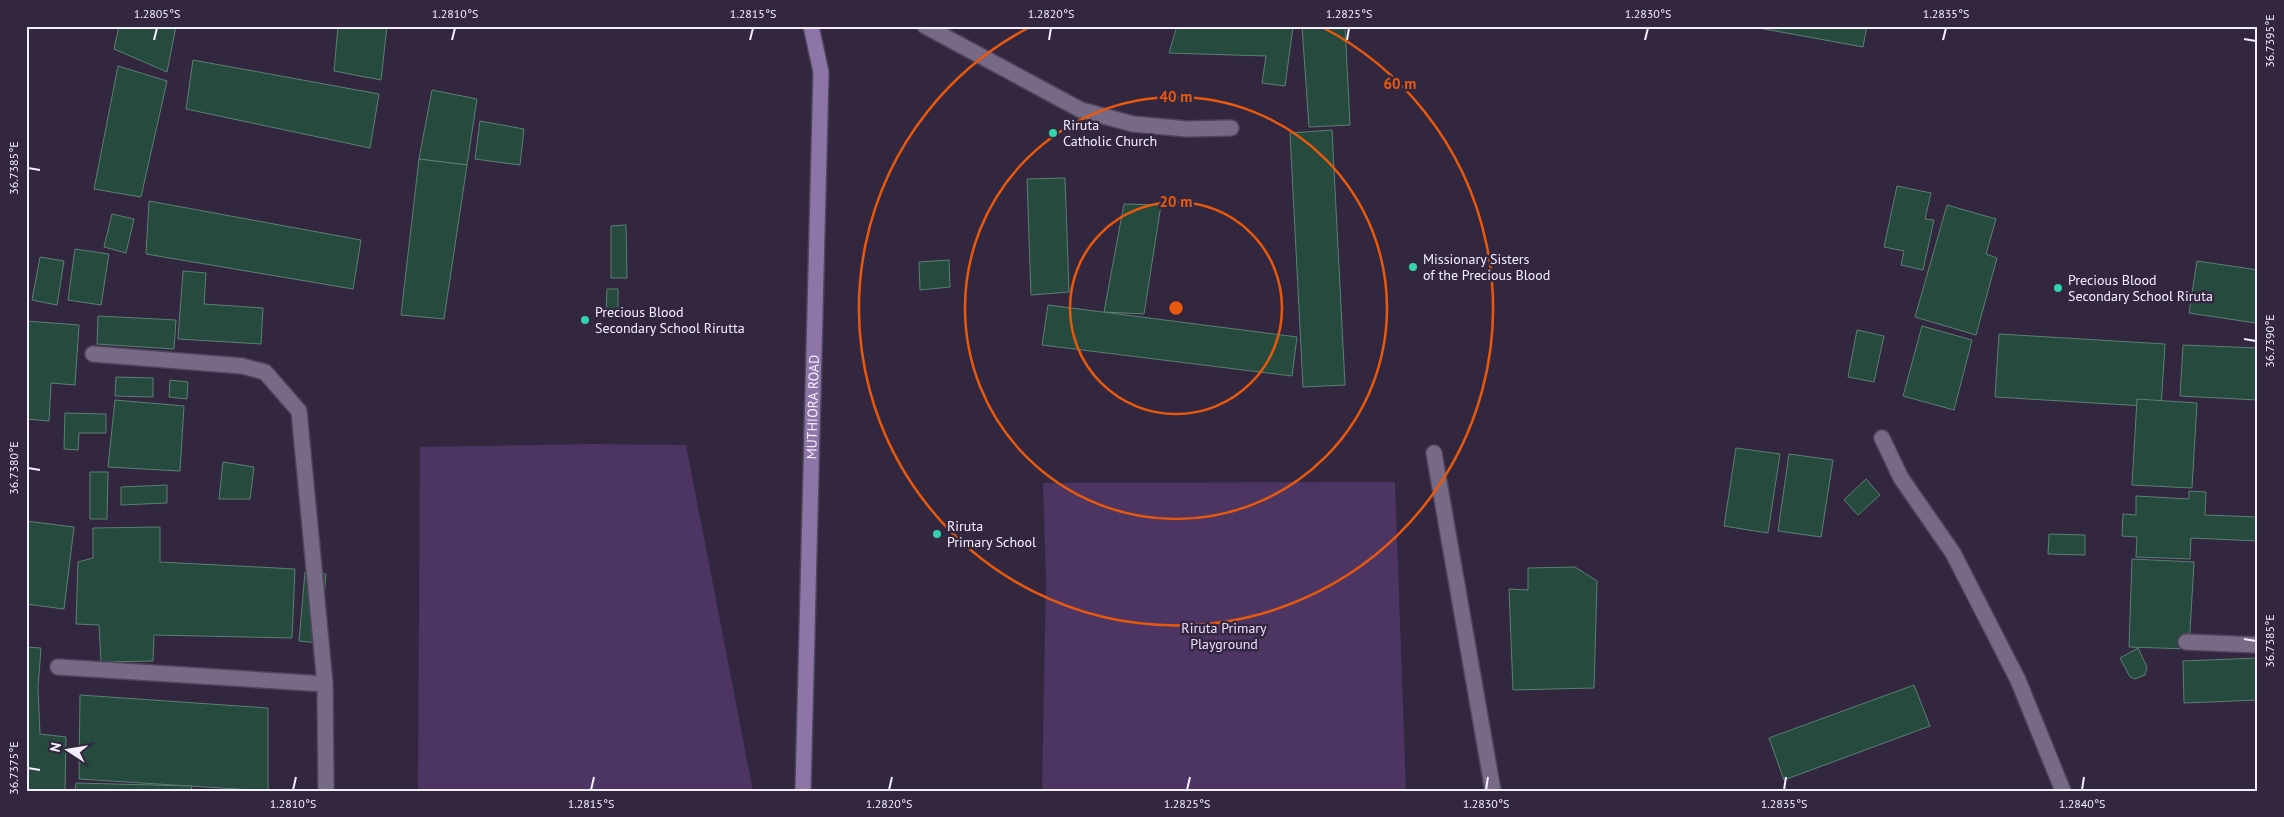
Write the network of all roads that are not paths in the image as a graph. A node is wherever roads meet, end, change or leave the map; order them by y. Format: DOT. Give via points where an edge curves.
graph roads {
  1 [pos="811,26"];
  2 [pos="925,26"];
  3 [pos="1231,128"];
  4 [pos="93,354"];
  5 [pos="1882,438"];
  6 [pos="1434,453"];
  7 [pos="2186,642"];
  8 [pos="2258,645"];
  9 [pos="58,667"];
  10 [pos="325,684"];
  11 [pos="326,791"];
  12 [pos="803,791"];
  13 [pos="1493,791"];
  14 [pos="2063,791"];
  1 -- 12 [label="street, MUTHIORA ROAD" via="821,72"];
  2 -- 3 [label="street" via="1081,110 1133,124 1187,129"];
  4 -- 10 [label="street" via="242,366 265,372 299,411"];
  5 -- 14 [label="street" via="1901,478 1962,570 2018,680"];
  6 -- 13 [label="street"];
  7 -- 8 [label="street"];
  9 -- 10 [label="street"];
  10 -- 11 [label="street"];
}
